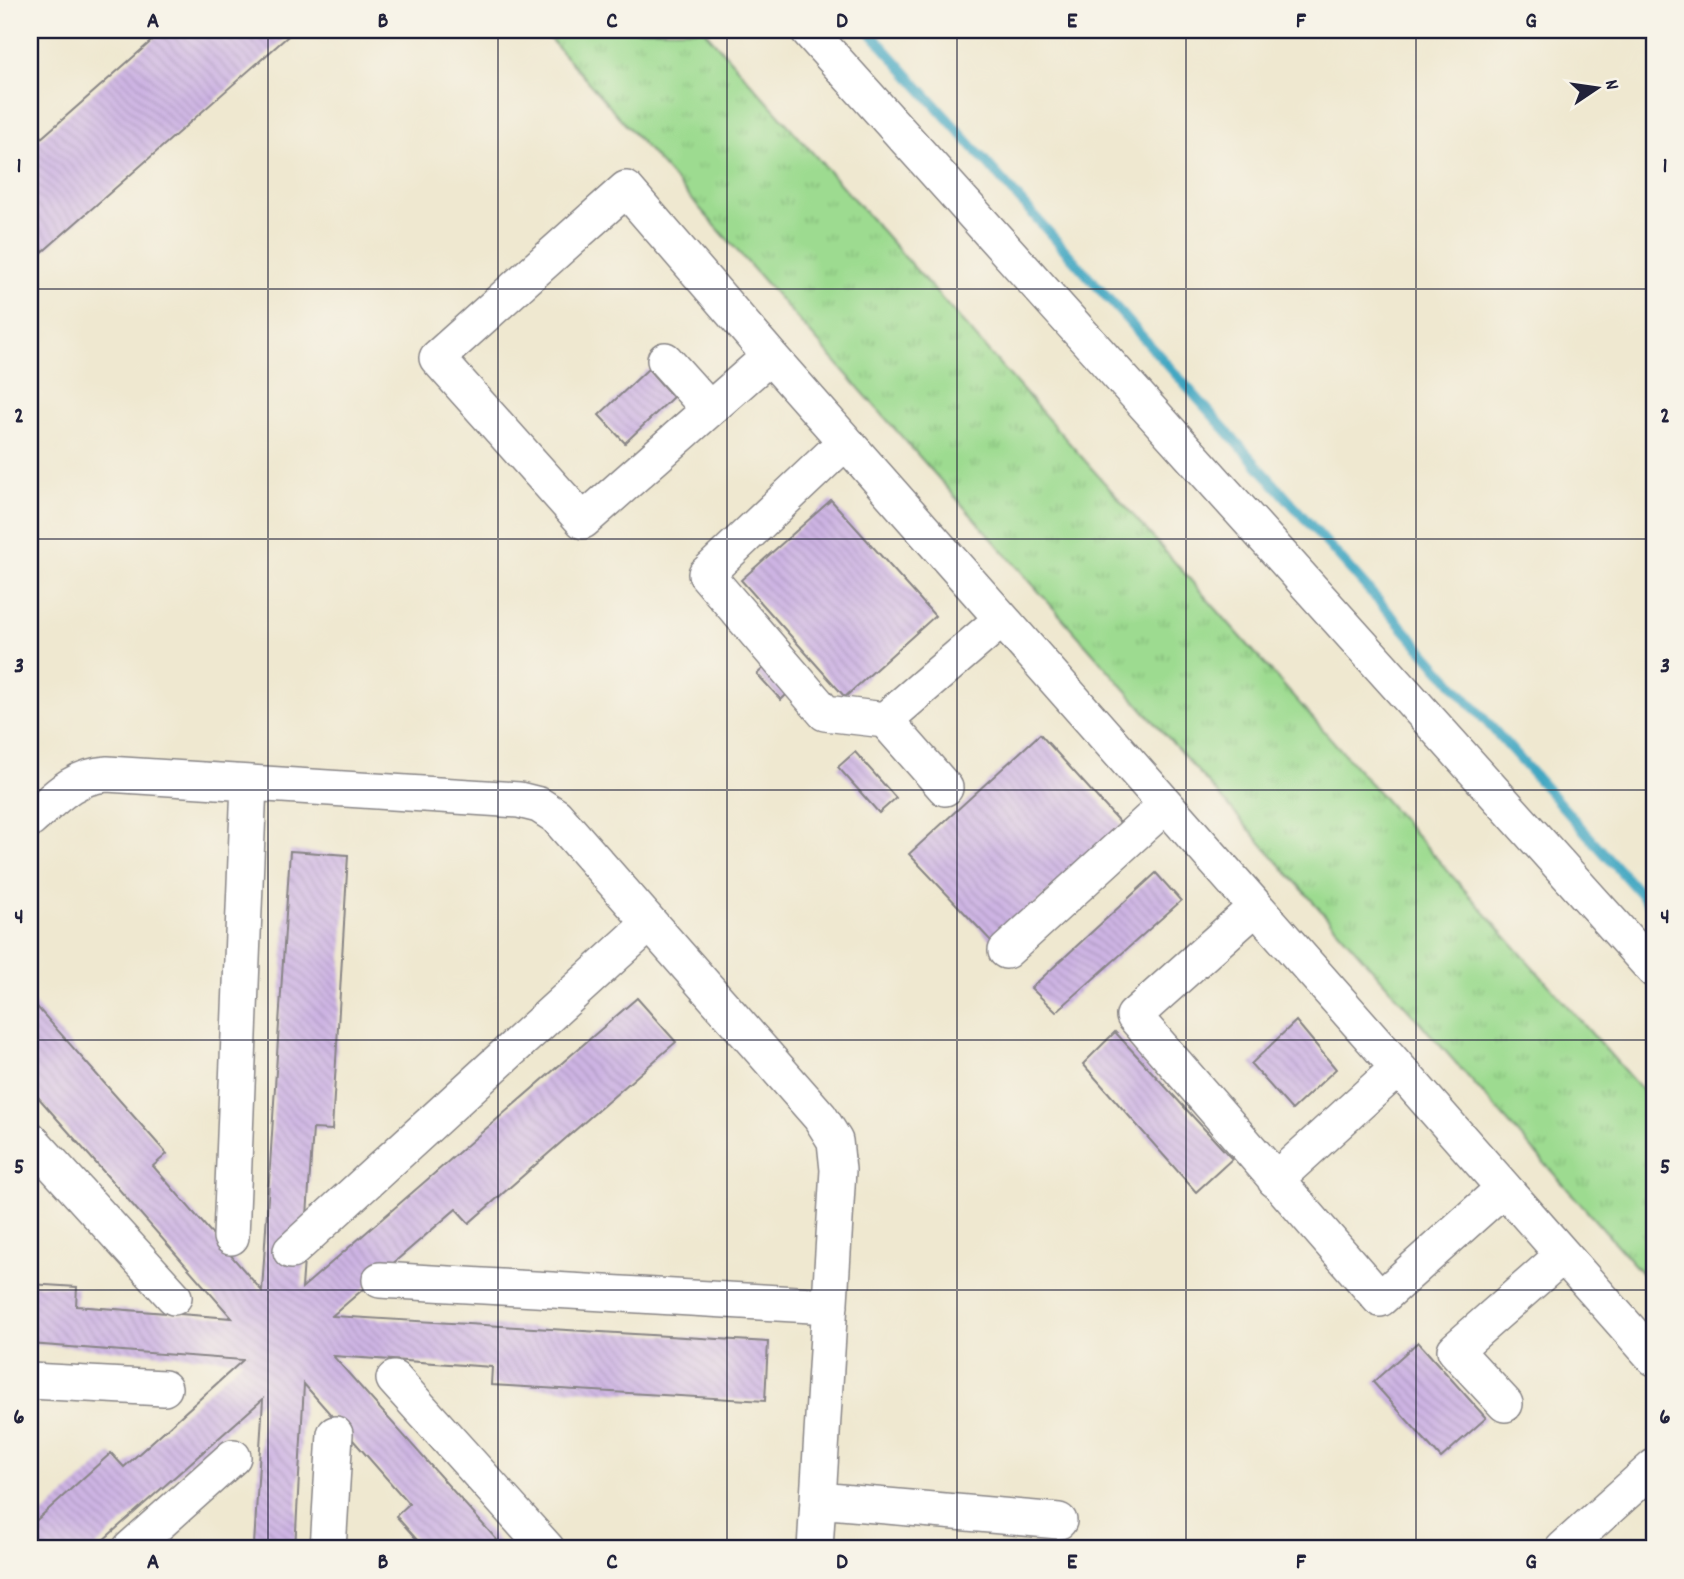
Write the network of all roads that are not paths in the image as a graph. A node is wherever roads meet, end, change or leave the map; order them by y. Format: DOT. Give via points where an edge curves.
graph roads {
  1 [pos="808,30"];
  2 [pos="769,356"];
  3 [pos="665,360"];
  4 [pos="709,409"];
  5 [pos="845,442"];
  6 [pos="1002,620"];
  7 [pos="885,720"];
  8 [pos="249,783"];
  9 [pos="945,788"];
  10 [pos="1167,806"];
  11 [pos="30,820"];
  12 [pos="1256,906"];
  13 [pos="650,923"];
  14 [pos="1006,951"];
  15 [pos="1654,970"];
  16 [pos="1398,1068"];
  17 [pos="30,1139"];
  18 [pos="1275,1180"];
  19 [pos="1504,1188"];
  20 [pos="231,1237"];
  21 [pos="292,1251"];
  22 [pos="1563,1255"];
  23 [pos="380,1280"];
  24 [pos="174,1297"];
  25 [pos="830,1306"];
  26 [pos="1654,1358"];
  27 [pos="394,1379"];
  28 [pos="30,1381"];
  29 [pos="164,1388"];
  30 [pos="1505,1404"];
  31 [pos="335,1434"];
  32 [pos="233,1457"];
  33 [pos="1654,1467"];
  34 [pos="818,1500"];
  35 [pos="1059,1521"];
  36 [pos="130,1549"];
  37 [pos="328,1549"];
  38 [pos="547,1549"];
  39 [pos="815,1549"];
  40 [pos="1563,1549"];
  1 -- 15 [label="street"];
  2 -- 4 [label="street"];
  2 -- 4 [label="street" via="626,189 437,358 583,521"];
  2 -- 5 [label="street"];
  3 -- 4 [label="street"];
  5 -- 6 [label="street"];
  5 -- 7 [label="street" via="706,574 825,713"];
  6 -- 7 [label="street"];
  6 -- 10 [label="street"];
  7 -- 9 [label="street"];
  8 -- 11 [label="street" via="97,774 71,783"];
  8 -- 13 [label="street" via="539,805 556,816"];
  8 -- 20 [label="street"];
  10 -- 12 [label="street"];
  10 -- 14 [label="street"];
  12 -- 16 [label="street"];
  12 -- 18 [label="street" via="1133,1016"];
  13 -- 21 [label="street"];
  13 -- 25 [label="street" via="832,1135 838,1163"];
  16 -- 18 [label="street"];
  16 -- 19 [label="street"];
  17 -- 24 [label="street"];
  18 -- 19 [label="street" via="1380,1299"];
  19 -- 22 [label="street"];
  22 -- 26 [label="street"];
  22 -- 30 [label="street" via="1455,1350"];
  23 -- 25 [label="street"];
  25 -- 34 [label="street"];
  27 -- 38 [label="street"];
  28 -- 29 [label="street"];
  31 -- 37 [label="street"];
  32 -- 36 [label="street"];
  33 -- 40 [label="street"];
  34 -- 35 [label="street"];
  34 -- 39 [label="street"];
}
